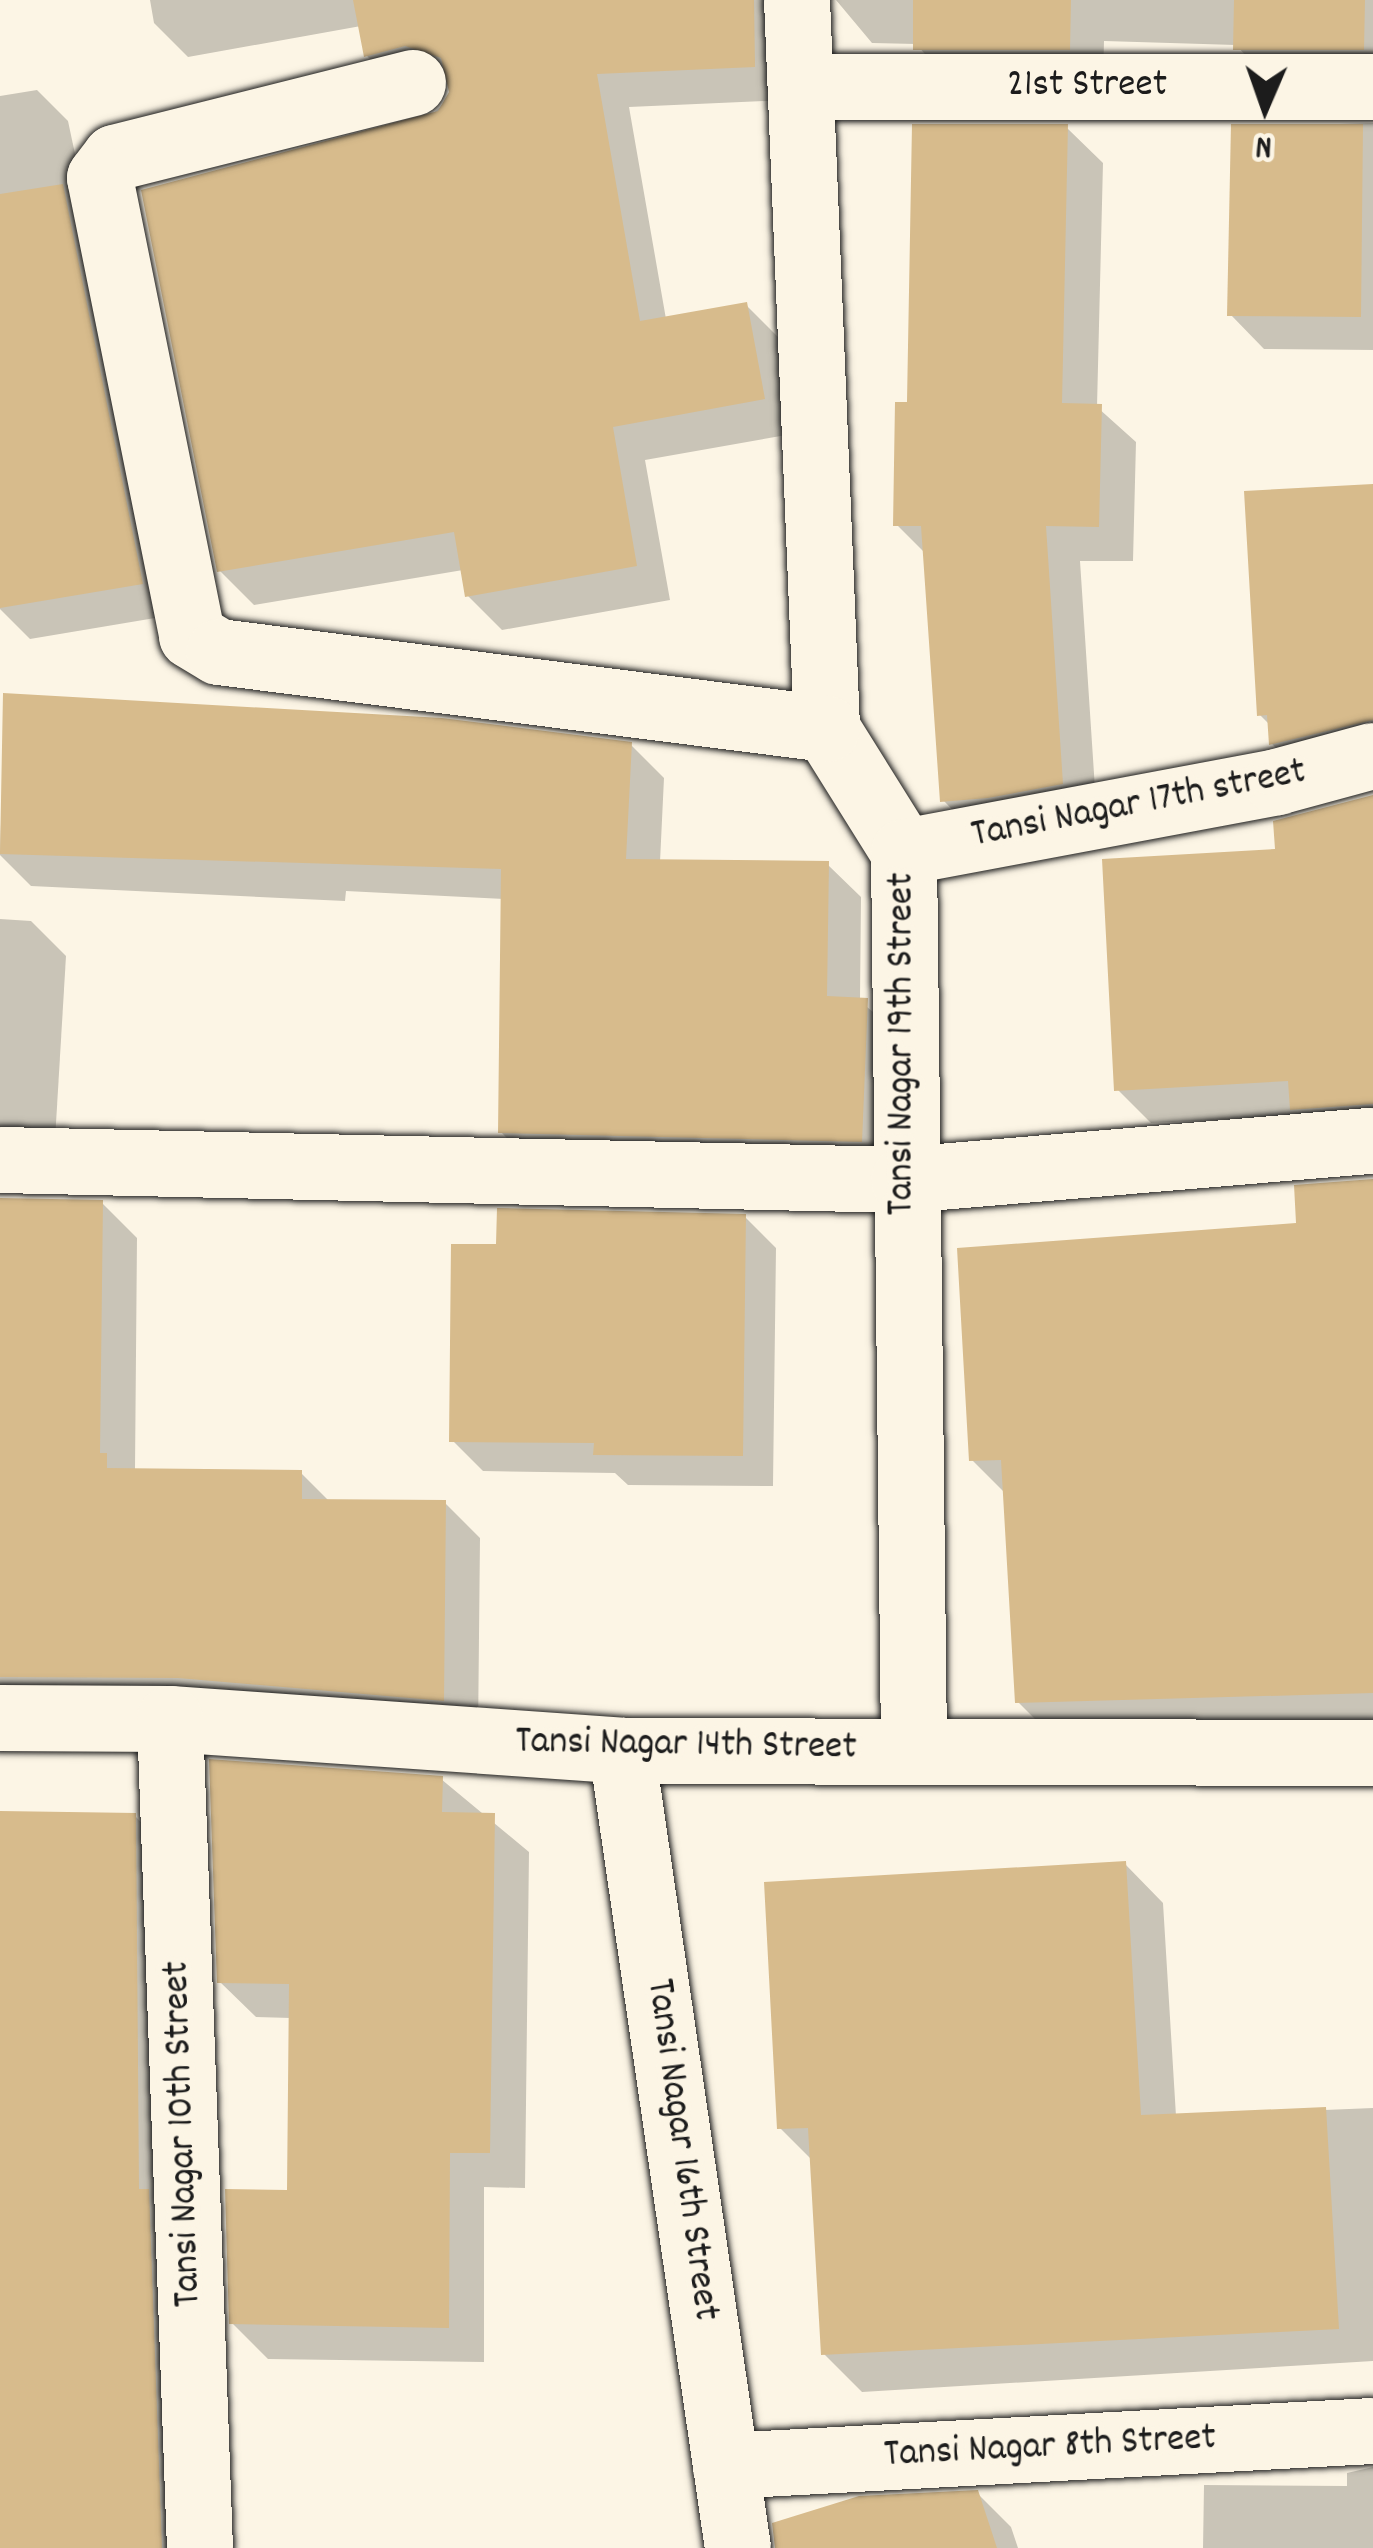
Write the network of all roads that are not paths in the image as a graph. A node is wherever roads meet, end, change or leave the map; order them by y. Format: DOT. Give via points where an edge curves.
graph roads {
  1 [pos="797,0"];
  2 [pos="412,83"];
  3 [pos="801,87"];
  4 [pos="1373,87"];
  5 [pos="827,729"];
  6 [pos="1373,756"];
  7 [pos="904,852"];
  8 [pos="1373,1142"];
  9 [pos="0,1160"];
  10 [pos="904,1180"];
  11 [pos="0,1718"];
  12 [pos="170,1719"];
  13 [pos="622,1751"];
  14 [pos="914,1751"];
  15 [pos="1373,1753"];
  16 [pos="1373,2431"];
  17 [pos="726,2467"];
  18 [pos="200,2548"];
  19 [pos="738,2548"];
  1 -- 3 [label="street, Tansi Nagar 19th Street"];
  2 -- 5 [label="street" via="115,158 100,178 192,636 219,652"];
  3 -- 4 [label="street, 21st Street"];
  3 -- 5 [label="street, Tansi Nagar 19th Street"];
  5 -- 7 [label="street, Tansi Nagar 19th Street"];
  6 -- 7 [label="street, Tansi Nagar 17th street" via="1277,782"];
  7 -- 10 [label="street, Tansi Nagar 19th Street"];
  8 -- 10 [label="street"];
  9 -- 10 [label="street"];
  10 -- 14 [label="street, Tansi Nagar 19th Street"];
  11 -- 12 [label="street, Tansi Nagar 14th Street"];
  12 -- 13 [label="street, Tansi Nagar 14th Street"];
  12 -- 18 [label="street, Tansi Nagar 10th Street"];
  13 -- 14 [label="street, Tansi Nagar 14th Street"];
  13 -- 17 [label="street, Tansi Nagar 16th Street"];
  14 -- 15 [label="street, Tansi Nagar 14th Street"];
  16 -- 17 [label="street, Tansi Nagar 8th Street"];
  17 -- 19 [label="street, Tansi Nagar 16th Street"];
}
